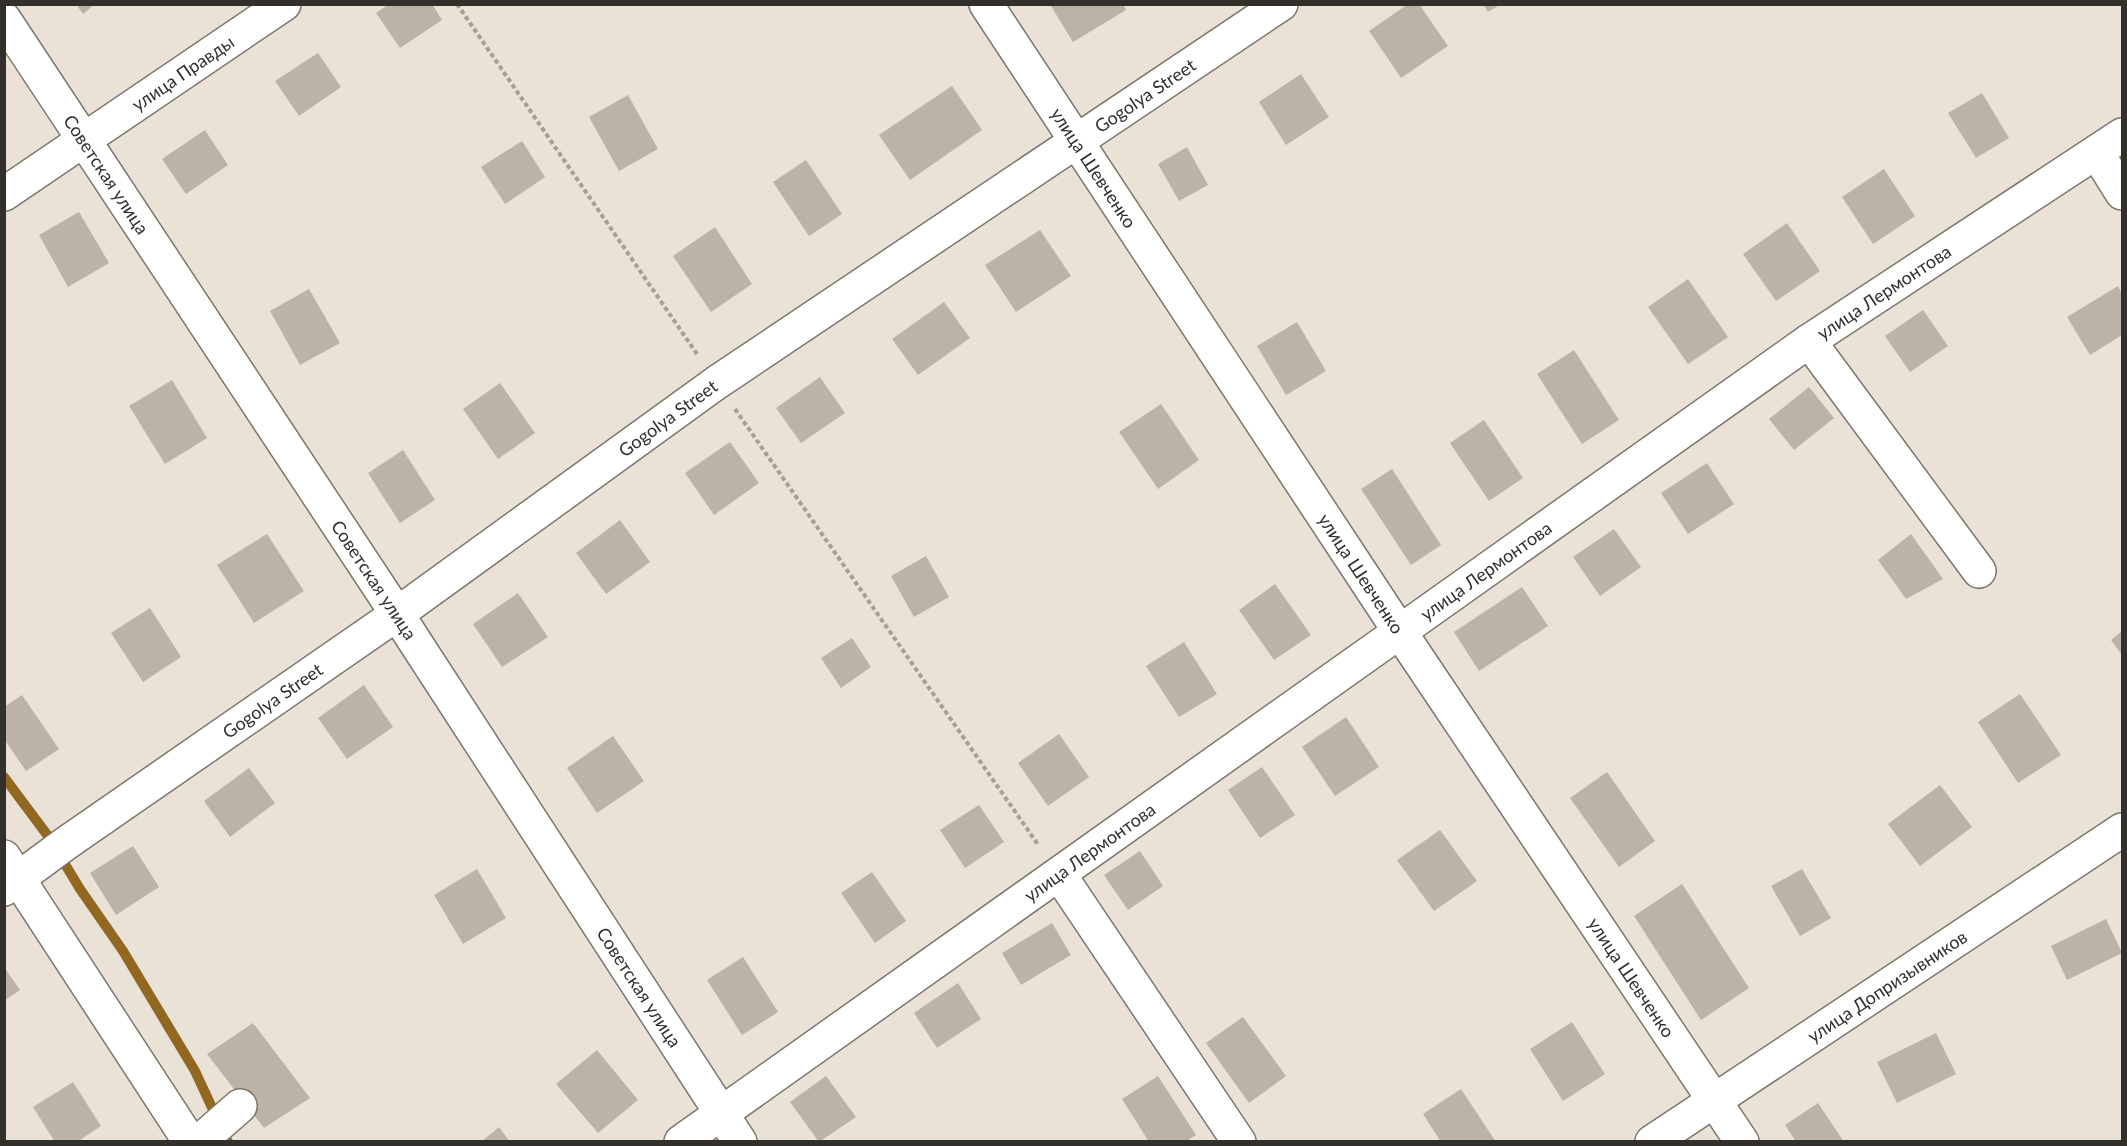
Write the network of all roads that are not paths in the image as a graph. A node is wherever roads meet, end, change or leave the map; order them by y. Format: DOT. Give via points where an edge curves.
graph roads {
  1 [pos="284,4"];
  2 [pos="986,4"];
  3 [pos="1281,4"];
  4 [pos="4,19"];
  5 [pos="83,141"];
  6 [pos="1075,143"];
  7 [pos="2110,144"];
  8 [pos="2122,193"];
  9 [pos="4,194"];
  10 [pos="1809,341"];
  11 [pos="1978,572"];
  12 [pos="398,614"];
  13 [pos="1400,632"];
  14 [pos="2122,830"];
  15 [pos="1059,874"];
  16 [pos="14,875"];
  17 [pos="1715,1100"];
  18 [pos="240,1106"];
  19 [pos="721,1115"];
  20 [pos="190,1142"];
  21 [pos="198,1142"];
  22 [pos="681,1142"];
  23 [pos="740,1142"];
  24 [pos="1239,1142"];
  25 [pos="1652,1142"];
  26 [pos="1742,1142"];
  1 -- 5 [label="street, улица Правды"];
  2 -- 6 [label="street, улица Шевченко"];
  3 -- 6 [label="street, Gogolya Street"];
  4 -- 5 [label="street, Советская улица"];
  5 -- 9 [label="street, улица Правды"];
  5 -- 12 [label="street, Советская улица"];
  6 -- 12 [label="street, Gogolya Street" via="716,383"];
  6 -- 13 [label="street, улица Шевченко"];
  7 -- 8 [label="street"];
  7 -- 10 [label="street, улица Лермонтова"];
  10 -- 11 [label="street"];
  10 -- 13 [label="street, улица Лермонтова"];
  12 -- 16 [label="street, Gogolya Street" via="65,844"];
  12 -- 19 [label="street, Советская улица"];
  13 -- 15 [label="street, улица Лермонтова"];
  13 -- 17 [label="street, улица Шевченко"];
  14 -- 17 [label="street, улица Допризывников"];
  15 -- 19 [label="street, улица Лермонтова"];
  15 -- 24 [label="street"];
  16 -- 20 [label="street"];
  17 -- 25 [label="street, улица Допризывников"];
  17 -- 26 [label="street, улица Шевченко"];
  18 -- 21 [label="street"];
  19 -- 22 [label="street, улица Лермонтова"];
  19 -- 23 [label="street, Советская улица"];
}
